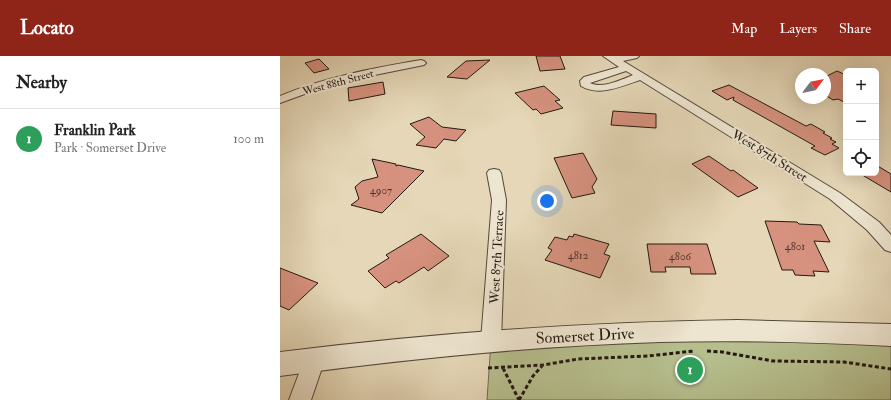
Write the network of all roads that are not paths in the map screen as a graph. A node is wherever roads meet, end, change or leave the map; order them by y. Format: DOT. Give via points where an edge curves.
graph roads {
  1 [pos="634,56"];
  2 [pos="611,58"];
  3 [pos="421,63"];
  4 [pos="627,68"];
  5 [pos="641,76"];
  6 [pos="280,100"];
  7 [pos="494,173"];
  8 [pos="891,246"];
  9 [pos="891,335"];
  10 [pos="491,341"];
  11 [pos="314,359"];
  12 [pos="280,364"];
  13 [pos="300,400"];
  1 -- 2 [label="street"];
  2 -- 4 [label="street, West 87th Street"];
  3 -- 6 [label="street, West 88th Street" via="332,81"];
  4 -- 5 [label="street, West 87th Street"];
  4 -- 5 [label="street" via="588,79 585,84 592,88 601,88"];
  5 -- 8 [label="street, West 87th Street" via="835,196 873,226"];
  7 -- 10 [label="street, West 87th Terrace" via="499,200"];
  9 -- 10 [label="street, Somerset Drive" via="704,331 577,334"];
  10 -- 11 [label="street, Somerset Drive"];
  11 -- 12 [label="street, Somerset Drive"];
  11 -- 13 [label="street"];
}
